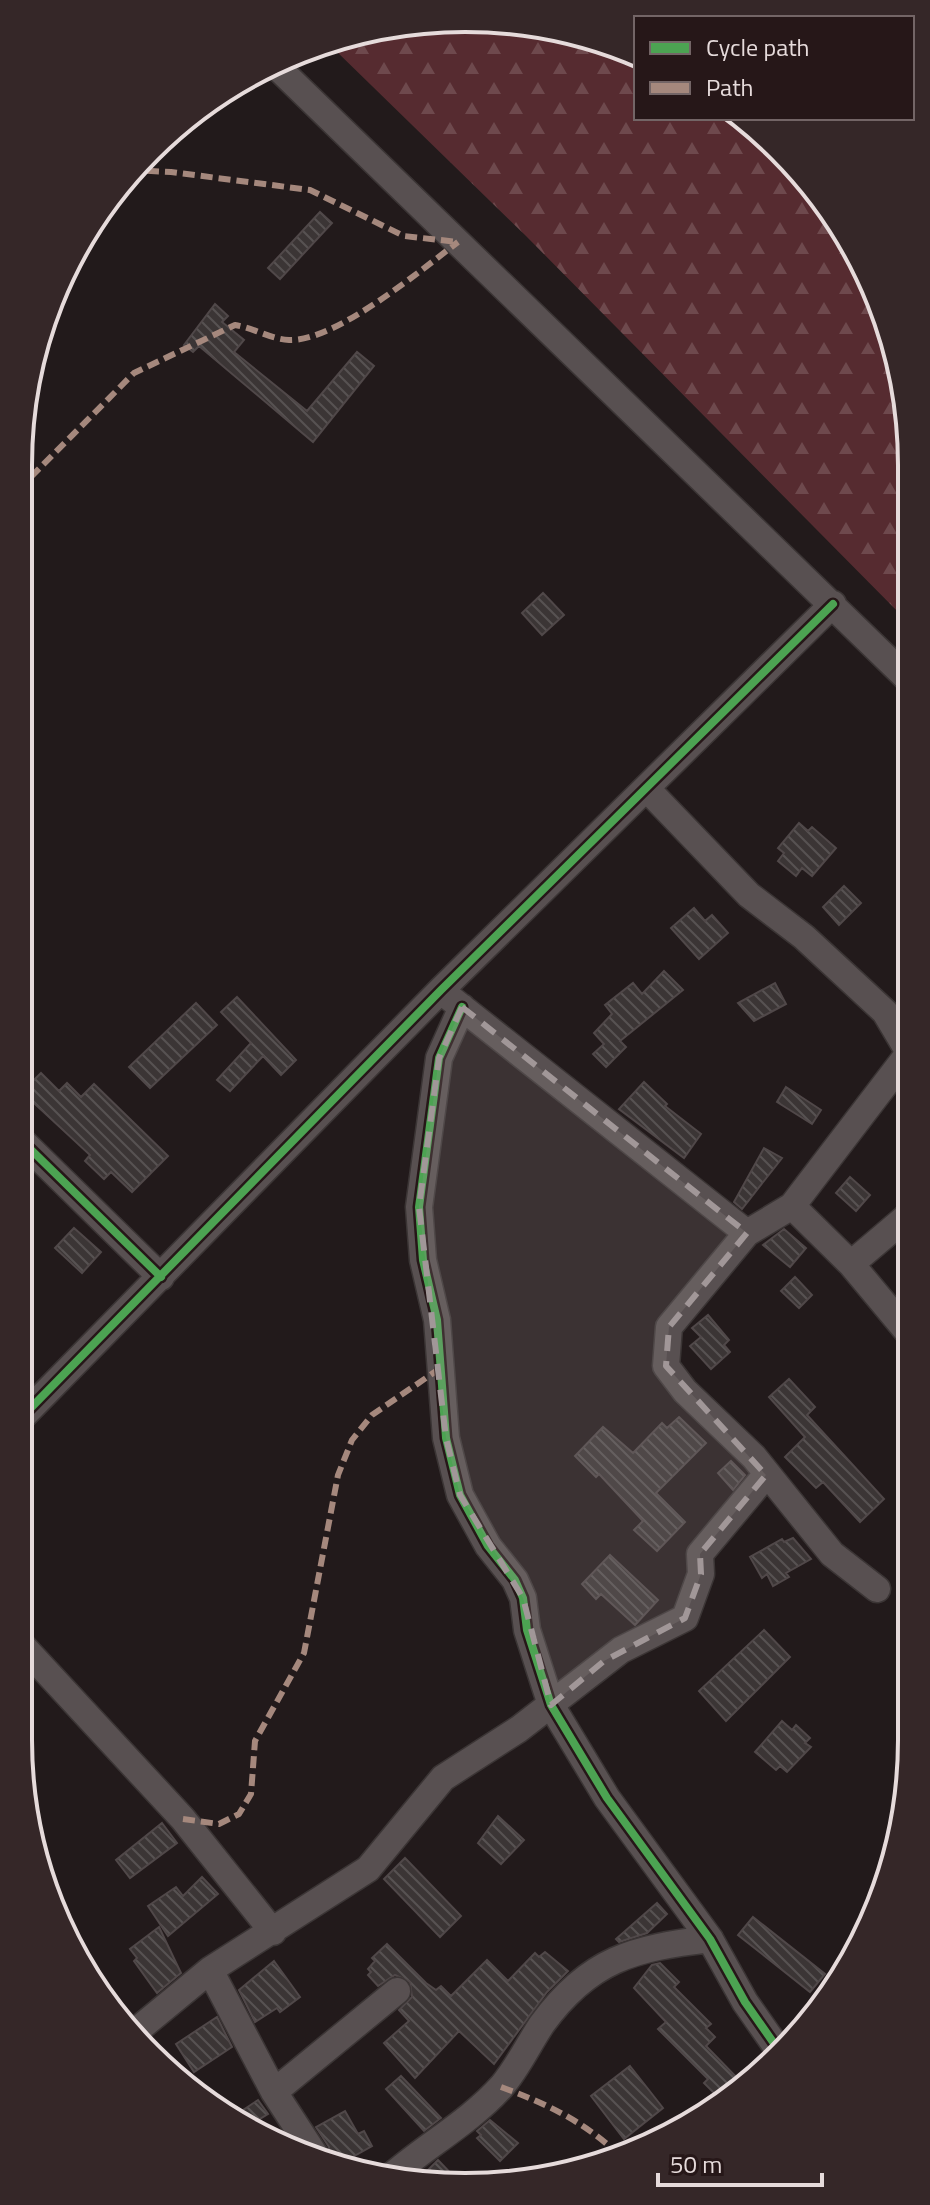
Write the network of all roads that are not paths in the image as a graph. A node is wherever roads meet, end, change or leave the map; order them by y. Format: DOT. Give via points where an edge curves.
graph roads {
  1 [pos="283,72"];
  2 [pos="833,604"];
  3 [pos="898,669"];
  4 [pos="647,789"];
  5 [pos="441,990"];
  6 [pos="462,1007"];
  7 [pos="898,1034"];
  8 [pos="898,1067"];
  9 [pos="32,1151"];
  10 [pos="792,1206"];
  11 [pos="898,1224"];
  12 [pos="747,1233"];
  13 [pos="851,1264"];
  14 [pos="161,1277"];
  15 [pos="898,1320"];
  16 [pos="32,1407"];
  17 [pos="766,1475"];
  18 [pos="877,1589"];
  19 [pos="32,1656"];
  20 [pos="551,1705"];
  21 [pos="273,1932"];
  22 [pos="710,1939"];
  23 [pos="210,1970"];
  24 [pos="397,1991"];
  25 [pos="141,2027"];
  26 [pos="774,2043"];
  27 [pos="274,2092"];
  28 [pos="307,2143"];
  29 [pos="403,2168"];
  1 -- 2 [label="street"];
  2 -- 3 [label="street"];
  2 -- 4 [label="street"];
  4 -- 5 [label="street"];
  4 -- 7 [label="street" via="749,895 804,937 885,1012"];
  5 -- 6 [label="street"];
  5 -- 14 [label="street"];
  6 -- 12 [label="street"];
  6 -- 20 [label="street" via="439,1058 419,1207 423,1260 437,1320 446,1438 460,1495 523,1598 534,1659"];
  8 -- 10 [label="street"];
  9 -- 14 [label="street"];
  10 -- 12 [label="street"];
  10 -- 13 [label="street"];
  11 -- 13 [label="street"];
  12 -- 17 [label="street" via="669,1327 666,1366"];
  13 -- 15 [label="street"];
  14 -- 16 [label="street"];
  17 -- 18 [label="street" via="832,1554"];
  17 -- 20 [label="street" via="700,1554 701,1574 685,1618 621,1650"];
  19 -- 21 [label="street" via="183,1819"];
  20 -- 21 [label="street" via="443,1778 368,1869"];
  20 -- 22 [label="street" via="607,1798"];
  21 -- 23 [label="street"];
  22 -- 26 [label="street"];
  22 -- 29 [label="street" via="636,1952 612,1959 592,1973 542,2025 501,2087"];
  23 -- 25 [label="street"];
  23 -- 27 [label="street"];
  24 -- 27 [label="street"];
  27 -- 28 [label="street"];
}
